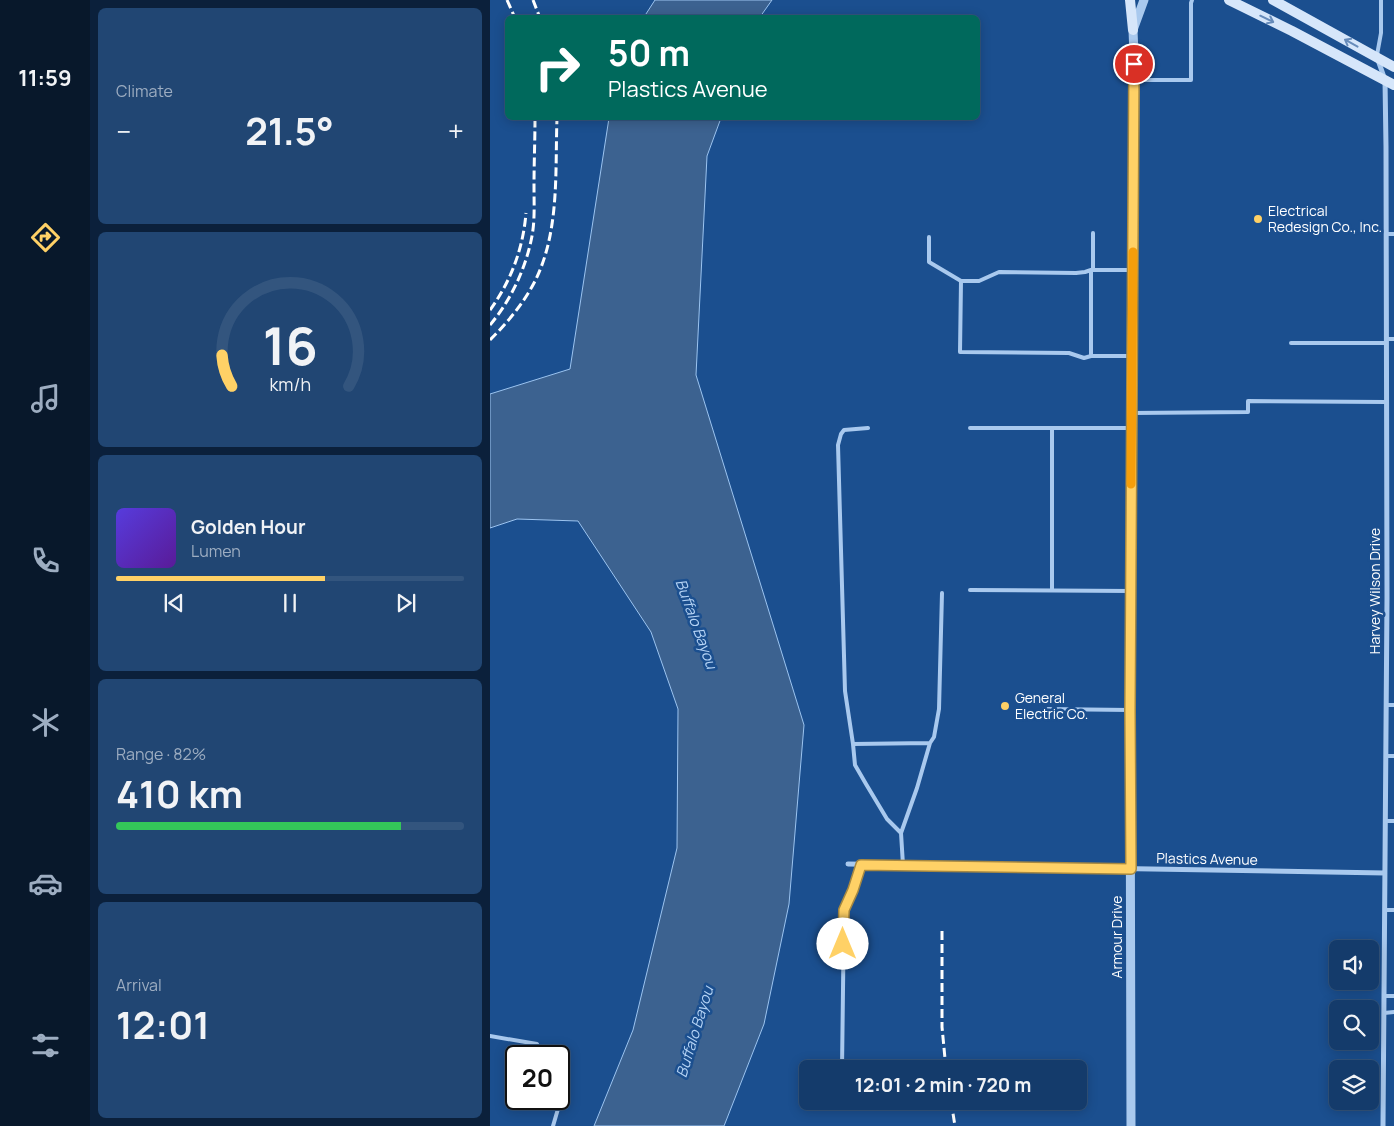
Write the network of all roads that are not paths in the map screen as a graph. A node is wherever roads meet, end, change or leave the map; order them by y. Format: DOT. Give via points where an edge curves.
graph roads {
  1 [pos="1130,0"];
  2 [pos="1144,0"];
  3 [pos="1192,0"];
  4 [pos="1229,0"];
  5 [pos="1272,0"];
  6 [pos="1381,0"];
  7 [pos="1133,30"];
  8 [pos="1377,58"];
  9 [pos="1394,67"];
  10 [pos="1135,80"];
  11 [pos="1390,83"];
  12 [pos="1093,233"];
  13 [pos="1386,234"];
  14 [pos="1394,234"];
  15 [pos="929,237"];
  16 [pos="1092,270"];
  17 [pos="1133,270"];
  18 [pos="961,281"];
  19 [pos="1394,339"];
  20 [pos="1386,341"];
  21 [pos="1291,343"];
  22 [pos="1091,356"];
  23 [pos="1132,356"];
  24 [pos="1386,402"];
  25 [pos="1132,413"];
  26 [pos="868,428"];
  27 [pos="970,428"];
  28 [pos="1052,428"];
  29 [pos="1132,428"];
  30 [pos="970,590"];
  31 [pos="1052,590"];
  32 [pos="1131,591"];
  33 [pos="942,593"];
  34 [pos="1386,705"];
  35 [pos="1394,705"];
  36 [pos="1044,709"];
  37 [pos="1130,710"];
  38 [pos="930,742"];
  39 [pos="853,744"];
  40 [pos="1386,756"];
  41 [pos="1394,756"];
  42 [pos="1385,821"];
  43 [pos="1394,821"];
  44 [pos="901,833"];
  45 [pos="848,864"];
  46 [pos="861,865"];
  47 [pos="903,865"];
  48 [pos="1131,869"];
  49 [pos="1385,873"];
  50 [pos="1385,910"];
  51 [pos="1394,910"];
  52 [pos="1384,996"];
  53 [pos="1394,996"];
  54 [pos="1394,1012"];
  55 [pos="1384,1013"];
  56 [pos="490,1036"];
  57 [pos="537,1045"];
  58 [pos="842,1060"];
  59 [pos="558,1110"];
  60 [pos="553,1126"];
  61 [pos="1131,1126"];
  62 [pos="1383,1126"];
  1 -- 7 [label="main road"];
  2 -- 7 [label="street, Armour Drive"];
  3 -- 10 [label="lane" via="1191,80"];
  4 -- 11 [label="main road, one-way"];
  8 -- 5 [label="main road, one-way"];
  6 -- 8 [label="lane"];
  7 -- 10 [label="street, Armour Drive"];
  8 -- 9 [label="main road"];
  8 -- 11 [label="street, Harvey Wilson Drive"];
  10 -- 17 [label="street, Armour Drive"];
  11 -- 13 [label="street, Harvey Wilson Drive"];
  12 -- 16 [label="lane"];
  13 -- 14 [label="lane"];
  13 -- 20 [label="street, Harvey Wilson Drive"];
  15 -- 18 [label="lane" via="929,262"];
  16 -- 17 [label="lane"];
  16 -- 18 [label="lane" via="1076,273 999,272 979,281"];
  16 -- 22 [label="lane"];
  17 -- 23 [label="street, Armour Drive"];
  18 -- 22 [label="lane" via="960,352"];
  19 -- 20 [label="lane"];
  20 -- 21 [label="lane"];
  20 -- 24 [label="street, Harvey Wilson Drive"];
  22 -- 23 [label="lane"];
  23 -- 25 [label="street, Armour Drive"];
  24 -- 25 [label="lane" via="1248,401 1248,412"];
  24 -- 34 [label="street, Harvey Wilson Drive"];
  25 -- 29 [label="street, Armour Drive"];
  26 -- 39 [label="lane" via="844,430 838,445 845,691"];
  27 -- 28 [label="lane"];
  28 -- 29 [label="lane"];
  28 -- 31 [label="lane"];
  29 -- 32 [label="street, Armour Drive"];
  30 -- 31 [label="lane"];
  31 -- 32 [label="lane"];
  32 -- 37 [label="street, Armour Drive"];
  33 -- 38 [label="lane" via="939,709 934,737"];
  34 -- 35 [label="lane"];
  34 -- 40 [label="street, Harvey Wilson Drive"];
  36 -- 37 [label="lane"];
  37 -- 48 [label="street, Armour Drive"];
  38 -- 39 [label="lane"];
  38 -- 44 [label="lane"];
  39 -- 44 [label="lane" via="855,765 887,819"];
  40 -- 41 [label="lane"];
  40 -- 42 [label="street, Harvey Wilson Drive"];
  42 -- 43 [label="lane"];
  42 -- 49 [label="street, Harvey Wilson Drive"];
  44 -- 47 [label="lane"];
  45 -- 46 [label="street, Plastics Avenue"];
  46 -- 47 [label="street, Plastics Avenue"];
  46 -- 58 [label="lane" via="844,910"];
  47 -- 48 [label="street, Plastics Avenue"];
  48 -- 49 [label="street, Plastics Avenue"];
  48 -- 61 [label="street, Armour Drive"];
  49 -- 50 [label="street, Harvey Wilson Drive"];
  50 -- 51 [label="lane"];
  50 -- 52 [label="street, Harvey Wilson Drive"];
  52 -- 53 [label="lane"];
  52 -- 55 [label="street, Harvey Wilson Drive"];
  54 -- 55 [label="lane"];
  55 -- 62 [label="street, Harvey Wilson Drive"];
  56 -- 57 [label="lane"];
  59 -- 60 [label="lane"];
}
